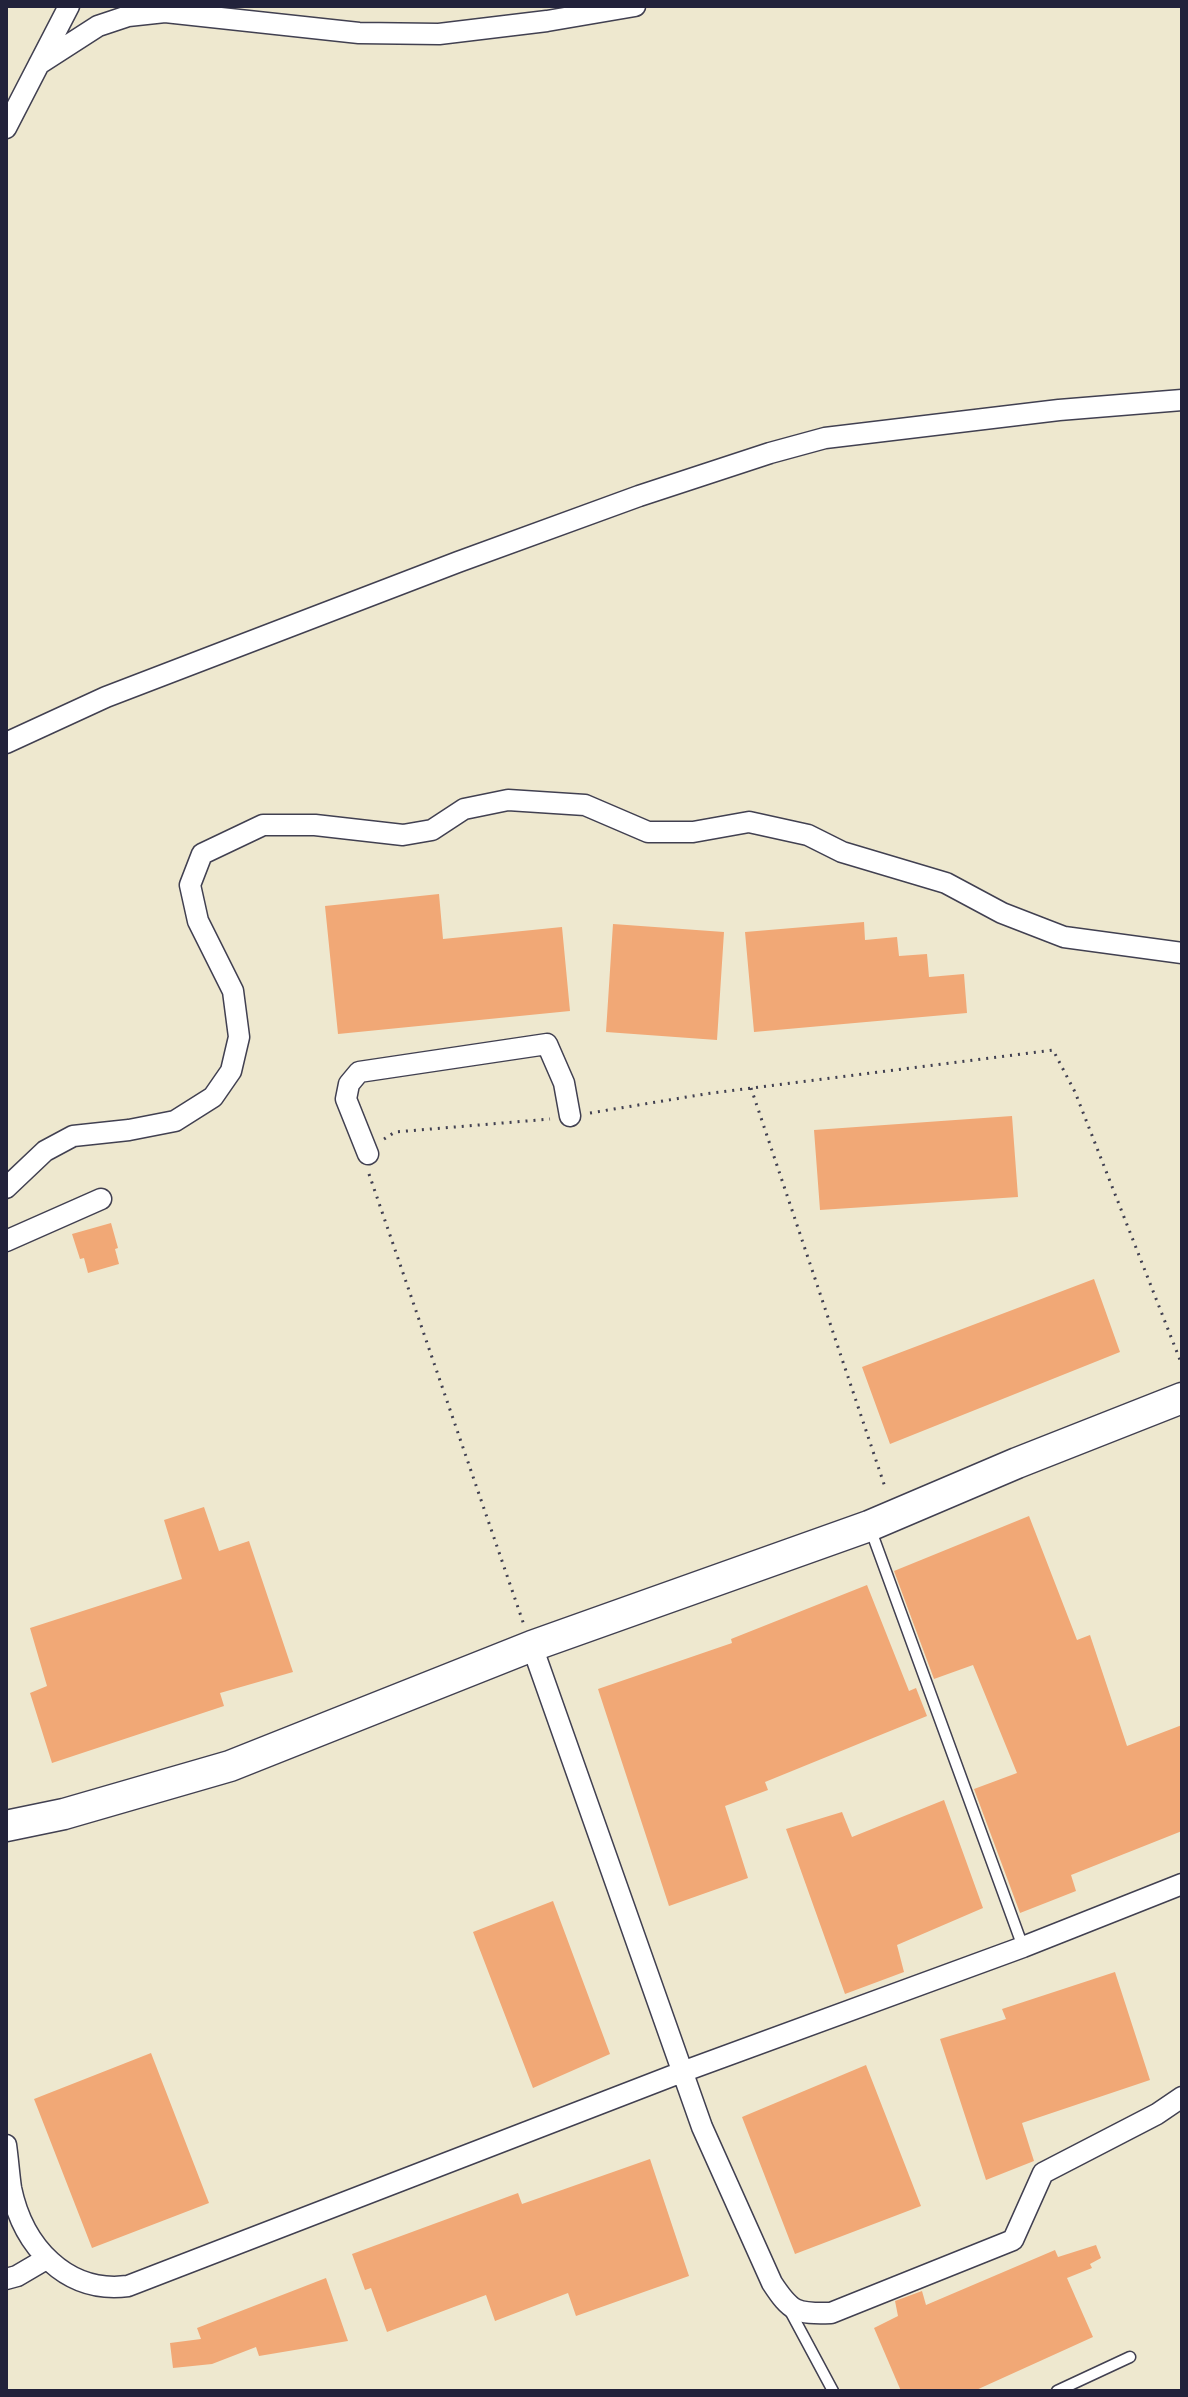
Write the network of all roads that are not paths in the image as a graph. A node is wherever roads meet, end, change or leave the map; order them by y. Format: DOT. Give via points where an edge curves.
graph roads {
  1 [pos="69,6"];
  2 [pos="635,6"];
  3 [pos="39,64"];
  4 [pos="6,128"];
  5 [pos="1182,400"];
  6 [pos="6,743"];
  7 [pos="1182,953"];
  8 [pos="570,1116"];
  9 [pos="368,1154"];
  10 [pos="6,1188"];
  11 [pos="101,1199"];
  12 [pos="6,1241"];
  13 [pos="1182,1398"];
  14 [pos="882,1520"];
  15 [pos="532,1646"];
  16 [pos="6,1826"];
  17 [pos="1182,1884"];
  18 [pos="1023,1947"];
  19 [pos="682,2072"];
  20 [pos="1182,2097"];
  21 [pos="6,2145"];
  22 [pos="46,2259"];
  23 [pos="6,2279"];
  24 [pos="786,2304"];
  25 [pos="1130,2357"];
  26 [pos="833,2391"];
  27 [pos="1057,2391"];
  1 -- 3 [label="street"];
  2 -- 3 [label="street" via="439,34 359,33 165,12 98,26"];
  3 -- 4 [label="street"];
  5 -- 6 [label="street" via="825,438 770,453 458,562 106,697"];
  7 -- 10 [label="street" via="1064,937 946,883 842,852 808,835 749,822 693,832 648,832 585,805 508,800 464,809 432,830 403,835 263,825 202,854 190,885 198,921 233,991 239,1037 231,1071 213,1097 175,1121 73,1136 45,1151"];
  8 -- 9 [label="street" via="564,1083 547,1044 359,1072 346,1099"];
  11 -- 12 [label="street"];
  13 -- 14 [label="street"];
  14 -- 15 [label="street"];
  14 -- 18 [label="lane"];
  15 -- 16 [label="street" via="230,1766"];
  15 -- 19 [label="street"];
  17 -- 18 [label="street"];
  18 -- 19 [label="street"];
  19 -- 22 [label="street" via="128,2286 85,2282"];
  19 -- 24 [label="street" via="720,2169"];
  20 -- 24 [label="street" via="1043,2173 1013,2240 831,2313 805,2314"];
  21 -- 22 [label="street" via="23,2223"];
  22 -- 23 [label="street"];
  24 -- 26 [label="lane"];
  25 -- 27 [label="lane"];
}
